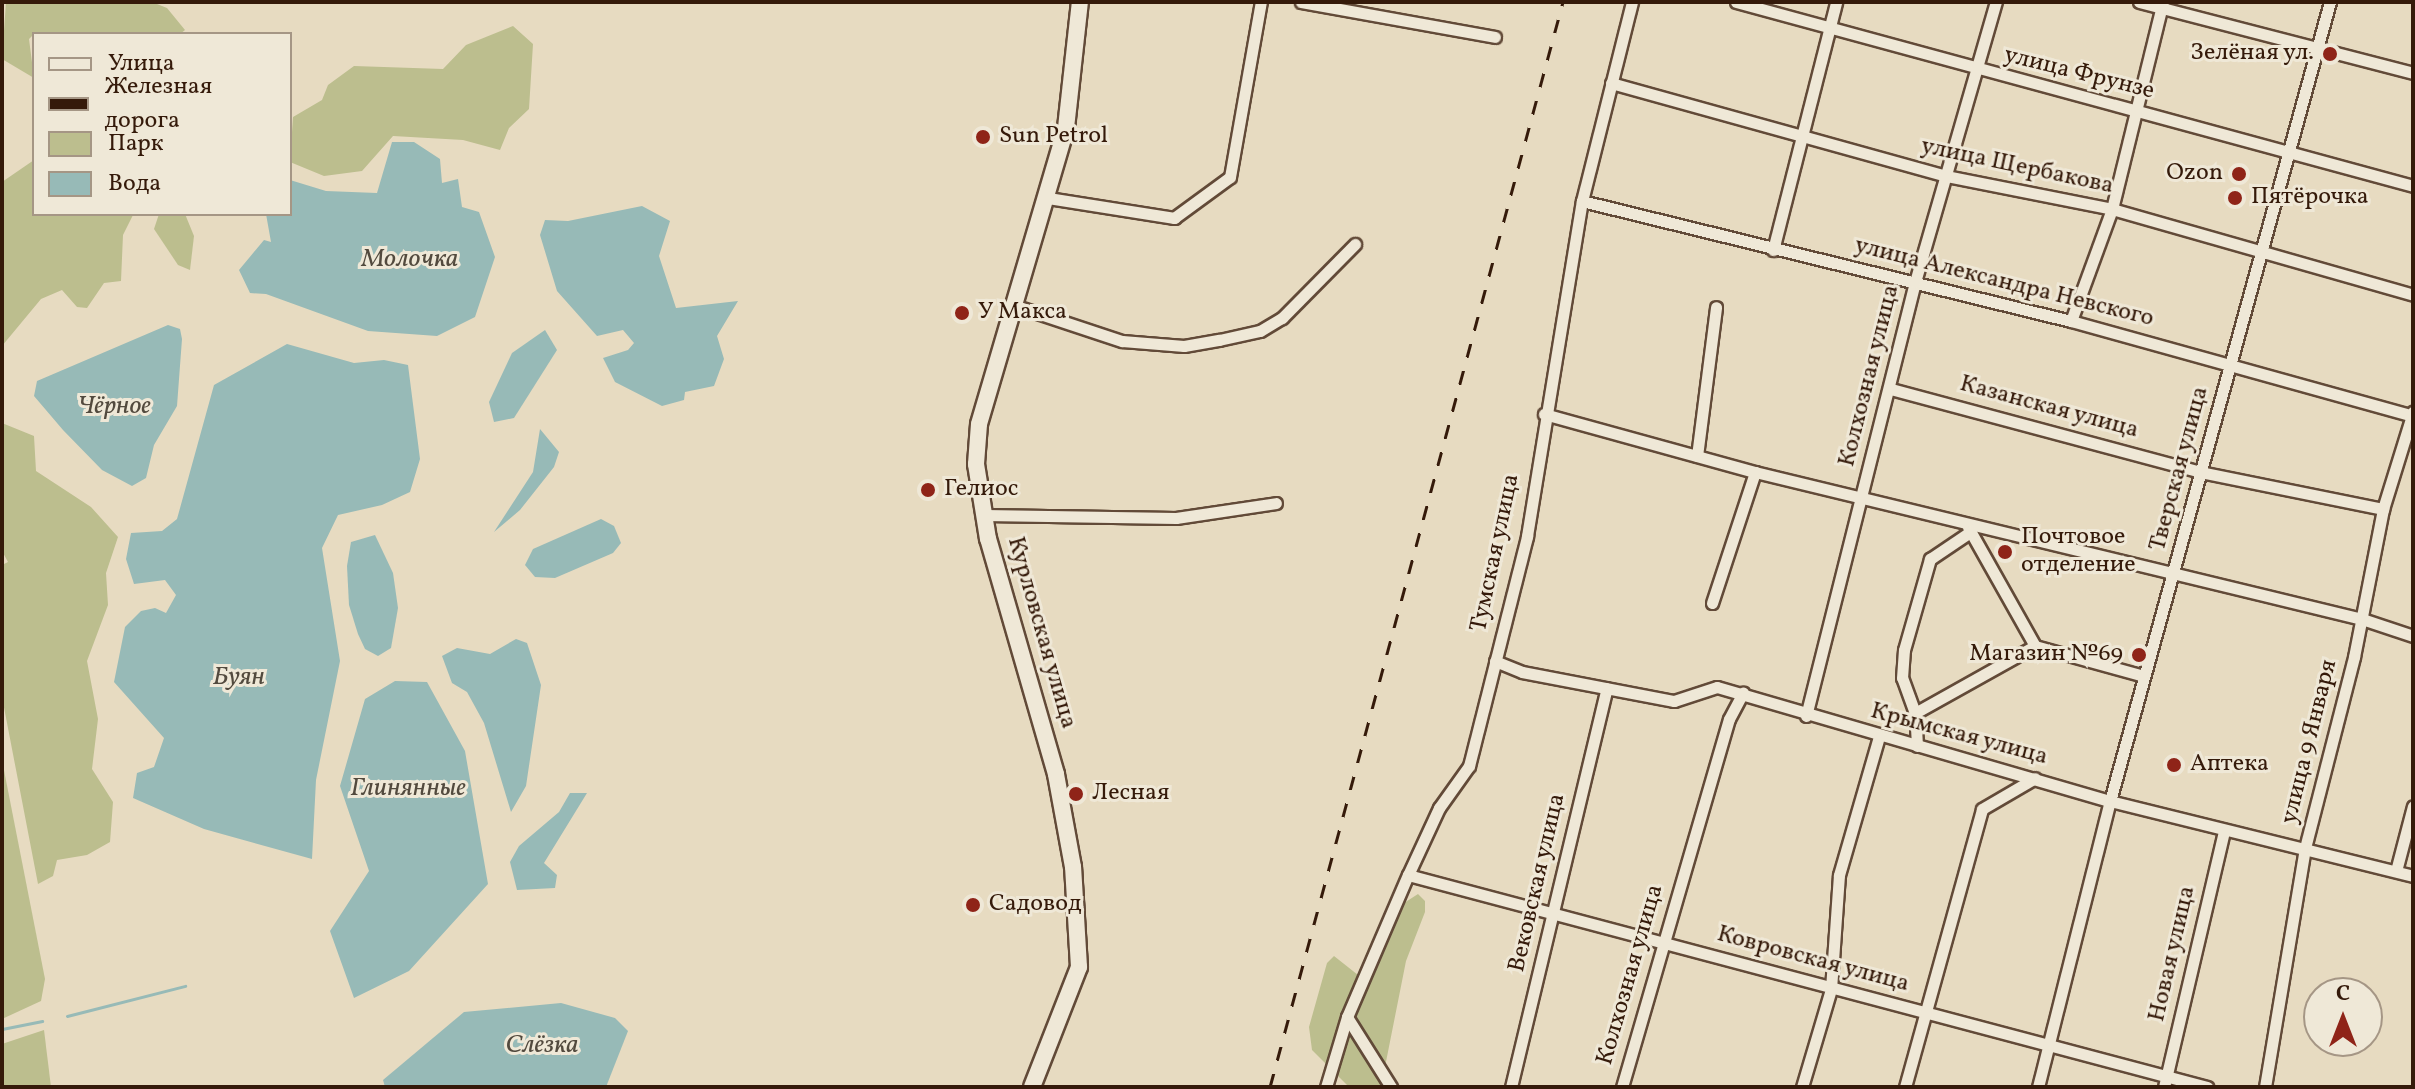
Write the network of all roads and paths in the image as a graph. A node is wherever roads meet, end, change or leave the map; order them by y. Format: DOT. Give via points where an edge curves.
graph roads {
  1 [pos="1080,2"];
  2 [pos="1261,2"];
  3 [pos="1301,2"];
  4 [pos="1632,2"];
  5 [pos="1736,2"];
  6 [pos="1836,2"];
  7 [pos="1996,2"];
  8 [pos="2139,2"];
  9 [pos="2330,2"];
  10 [pos="2163,5"];
  11 [pos="1829,30"];
  12 [pos="1495,37"];
  13 [pos="2318,50"];
  14 [pos="1977,71"];
  15 [pos="2413,73"];
  16 [pos="1611,83"];
  17 [pos="2137,111"];
  18 [pos="1801,136"];
  19 [pos="2290,153"];
  20 [pos="1946,176"];
  21 [pos="2413,186"];
  22 [pos="1048,198"];
  23 [pos="1582,201"];
  24 [pos="2112,209"];
  25 [pos="1355,244"];
  26 [pos="1773,250"];
  27 [pos="2260,253"];
  28 [pos="1915,282"];
  29 [pos="2413,295"];
  30 [pos="1016,306"];
  31 [pos="1716,307"];
  32 [pos="2071,321"];
  33 [pos="2232,364"];
  34 [pos="1891,389"];
  35 [pos="1544,414"];
  36 [pos="2412,414"];
  37 [pos="1697,456"];
  38 [pos="1755,472"];
  39 [pos="2200,472"];
  40 [pos="1862,499"];
  41 [pos="1276,503"];
  42 [pos="2383,509"];
  43 [pos="984,515"];
  44 [pos="1964,520"];
  45 [pos="1970,532"];
  46 [pos="2175,574"];
  47 [pos="1712,603"];
  48 [pos="2362,619"];
  49 [pos="2413,636"];
  50 [pos="2035,646"];
  51 [pos="1495,661"];
  52 [pos="2144,676"];
  53 [pos="1607,688"];
  54 [pos="1743,693"];
  55 [pos="1915,713"];
  56 [pos="1806,716"];
  57 [pos="1879,736"];
  58 [pos="1917,746"];
  59 [pos="2035,778"];
  60 [pos="2110,801"];
  61 [pos="2413,806"];
  62 [pos="2224,831"];
  63 [pos="2305,848"];
  64 [pos="2396,871"];
  65 [pos="1408,875"];
  66 [pos="2413,876"];
  67 [pos="1555,912"];
  68 [pos="1663,943"];
  69 [pos="1831,989"];
  70 [pos="1925,1012"];
  71 [pos="1347,1017"];
  72 [pos="2048,1045"];
  73 [pos="2166,1082"];
  74 [pos="1032,1087"];
  75 [pos="1326,1087"];
  76 [pos="1391,1087"];
  77 [pos="1511,1087"];
  78 [pos="1622,1087"];
  79 [pos="1802,1087"];
  80 [pos="1905,1087"];
  81 [pos="2038,1087"];
  82 [pos="2207,1087"];
  83 [pos="2265,1087"];
  1 -- 22 [label="main road, Курловская улица" via="1069,112"];
  2 -- 22 [label="street" via="1230,177 1174,218"];
  3 -- 12 [label="street"];
  4 -- 16 [label="street, Тумская улица"];
  5 -- 11 [label="street, улица Фрунзе"];
  6 -- 11 [label="street"];
  7 -- 14 [label="street, Колхозная улица"];
  8 -- 10 [label="street"];
  9 -- 13 [label="street, Тверская улица"];
  10 -- 13 [label="street"];
  10 -- 17 [label="street"];
  11 -- 14 [label="street, улица Фрунзе"];
  11 -- 18 [label="street"];
  13 -- 15 [label="street"];
  13 -- 19 [label="street, Тверская улица"];
  14 -- 17 [label="street, улица Фрунзе"];
  14 -- 20 [label="street, Колхозная улица"];
  16 -- 18 [label="street, улица Щербакова"];
  16 -- 23 [label="street, Тумская улица"];
  17 -- 19 [label="street, улица Фрунзе"];
  17 -- 24 [label="street"];
  18 -- 20 [label="street, улица Щербакова"];
  18 -- 26 [label="street"];
  19 -- 21 [label="street, улица Фрунзе"];
  19 -- 27 [label="street, Тверская улица"];
  20 -- 24 [label="street, улица Щербакова"];
  20 -- 28 [label="street, Колхозная улица"];
  22 -- 30 [label="main road, Курловская улица"];
  23 -- 26 [label="street, улица Александра Невского"];
  23 -- 35 [label="street, Тумская улица"];
  24 -- 27 [label="street, улица Щербакова"];
  24 -- 32 [label="street"];
  25 -- 30 [label="street" via="1282,318 1260,331 1219,340 1184,346 1122,341"];
  26 -- 28 [label="street, улица Александра Невского"];
  27 -- 29 [label="street, улица Щербакова"];
  27 -- 33 [label="street, Тверская улица"];
  28 -- 32 [label="street, улица Александра Невского"];
  28 -- 34 [label="street, Колхозная улица"];
  30 -- 43 [label="main road, Курловская улица" via="979,424 976,464"];
  31 -- 37 [label="street"];
  32 -- 33 [label="street, улица Александра Невского"];
  33 -- 36 [label="street, улица Александра Невского"];
  33 -- 39 [label="street, Тверская улица"];
  34 -- 39 [label="street, Казанская улица"];
  34 -- 40 [label="street, Колхозная улица"];
  35 -- 37 [label="street"];
  35 -- 51 [label="street, Тумская улица" via="1527,536"];
  36 -- 42 [label="street, улица 9 Января"];
  37 -- 38 [label="street"];
  38 -- 40 [label="street"];
  38 -- 47 [label="street"];
  39 -- 42 [label="street, Казанская улица"];
  39 -- 46 [label="street, Тверская улица"];
  40 -- 44 [label="street"];
  40 -- 56 [label="street, Колхозная улица"];
  41 -- 43 [label="street" via="1143,519"];
  42 -- 48 [label="street, улица 9 Января"];
  43 -- 74 [label="main road, Курловская улица" via="1062,797 1080,948 1076,980"];
  44 -- 45 [label="street"];
  44 -- 46 [label="street"];
  45 -- 50 [label="street"];
  45 -- 55 [label="street" via="1930,559 1904,650 1902,678"];
  46 -- 48 [label="street"];
  46 -- 52 [label="street, Тверская улица"];
  48 -- 49 [label="street"];
  48 -- 63 [label="street, улица 9 Января"];
  50 -- 52 [label="street"];
  50 -- 55 [label="street"];
  51 -- 53 [label="street, Крымская улица" via="1522,672"];
  51 -- 65 [label="street, Тумская улица" via="1469,766 1439,808"];
  52 -- 60 [label="street, Тверская улица"];
  53 -- 54 [label="street, Крымская улица" via="1674,701 1717,687"];
  53 -- 67 [label="street, Вековская улица"];
  54 -- 56 [label="street, Крымская улица"];
  54 -- 68 [label="street, Колхозная улица" via="1729,719"];
  55 -- 58 [label="street"];
  56 -- 57 [label="street, Крымская улица"];
  57 -- 58 [label="street, Крымская улица"];
  57 -- 69 [label="street" via="1839,875"];
  58 -- 59 [label="street, Крымская улица"];
  59 -- 60 [label="street, Крымская улица"];
  59 -- 70 [label="street" via="1982,809"];
  60 -- 62 [label="street, Крымская улица"];
  60 -- 72 [label="street, Тверская улица"];
  61 -- 64 [label="street"];
  62 -- 63 [label="street, Крымская улица"];
  62 -- 73 [label="street, Новая улица"];
  63 -- 64 [label="street, Крымская улица"];
  63 -- 83 [label="street, улица 9 Января"];
  64 -- 66 [label="street, Крымская улица"];
  65 -- 67 [label="street, Ковровская улица"];
  65 -- 71 [label="street, Тумская улица"];
  67 -- 68 [label="street, Ковровская улица"];
  67 -- 77 [label="street, Вековская улица"];
  68 -- 69 [label="street, Ковровская улица"];
  68 -- 78 [label="street, Колхозная улица"];
  69 -- 70 [label="street, Ковровская улица"];
  69 -- 79 [label="street"];
  70 -- 72 [label="street, Ковровская улица"];
  70 -- 80 [label="street"];
  71 -- 75 [label="street, Тумская улица"];
  71 -- 76 [label="street"];
  72 -- 73 [label="street, Ковровская улица"];
  72 -- 81 [label="street, Тверская улица"];
  73 -- 82 [label="street, Ковровская улица"];
}
